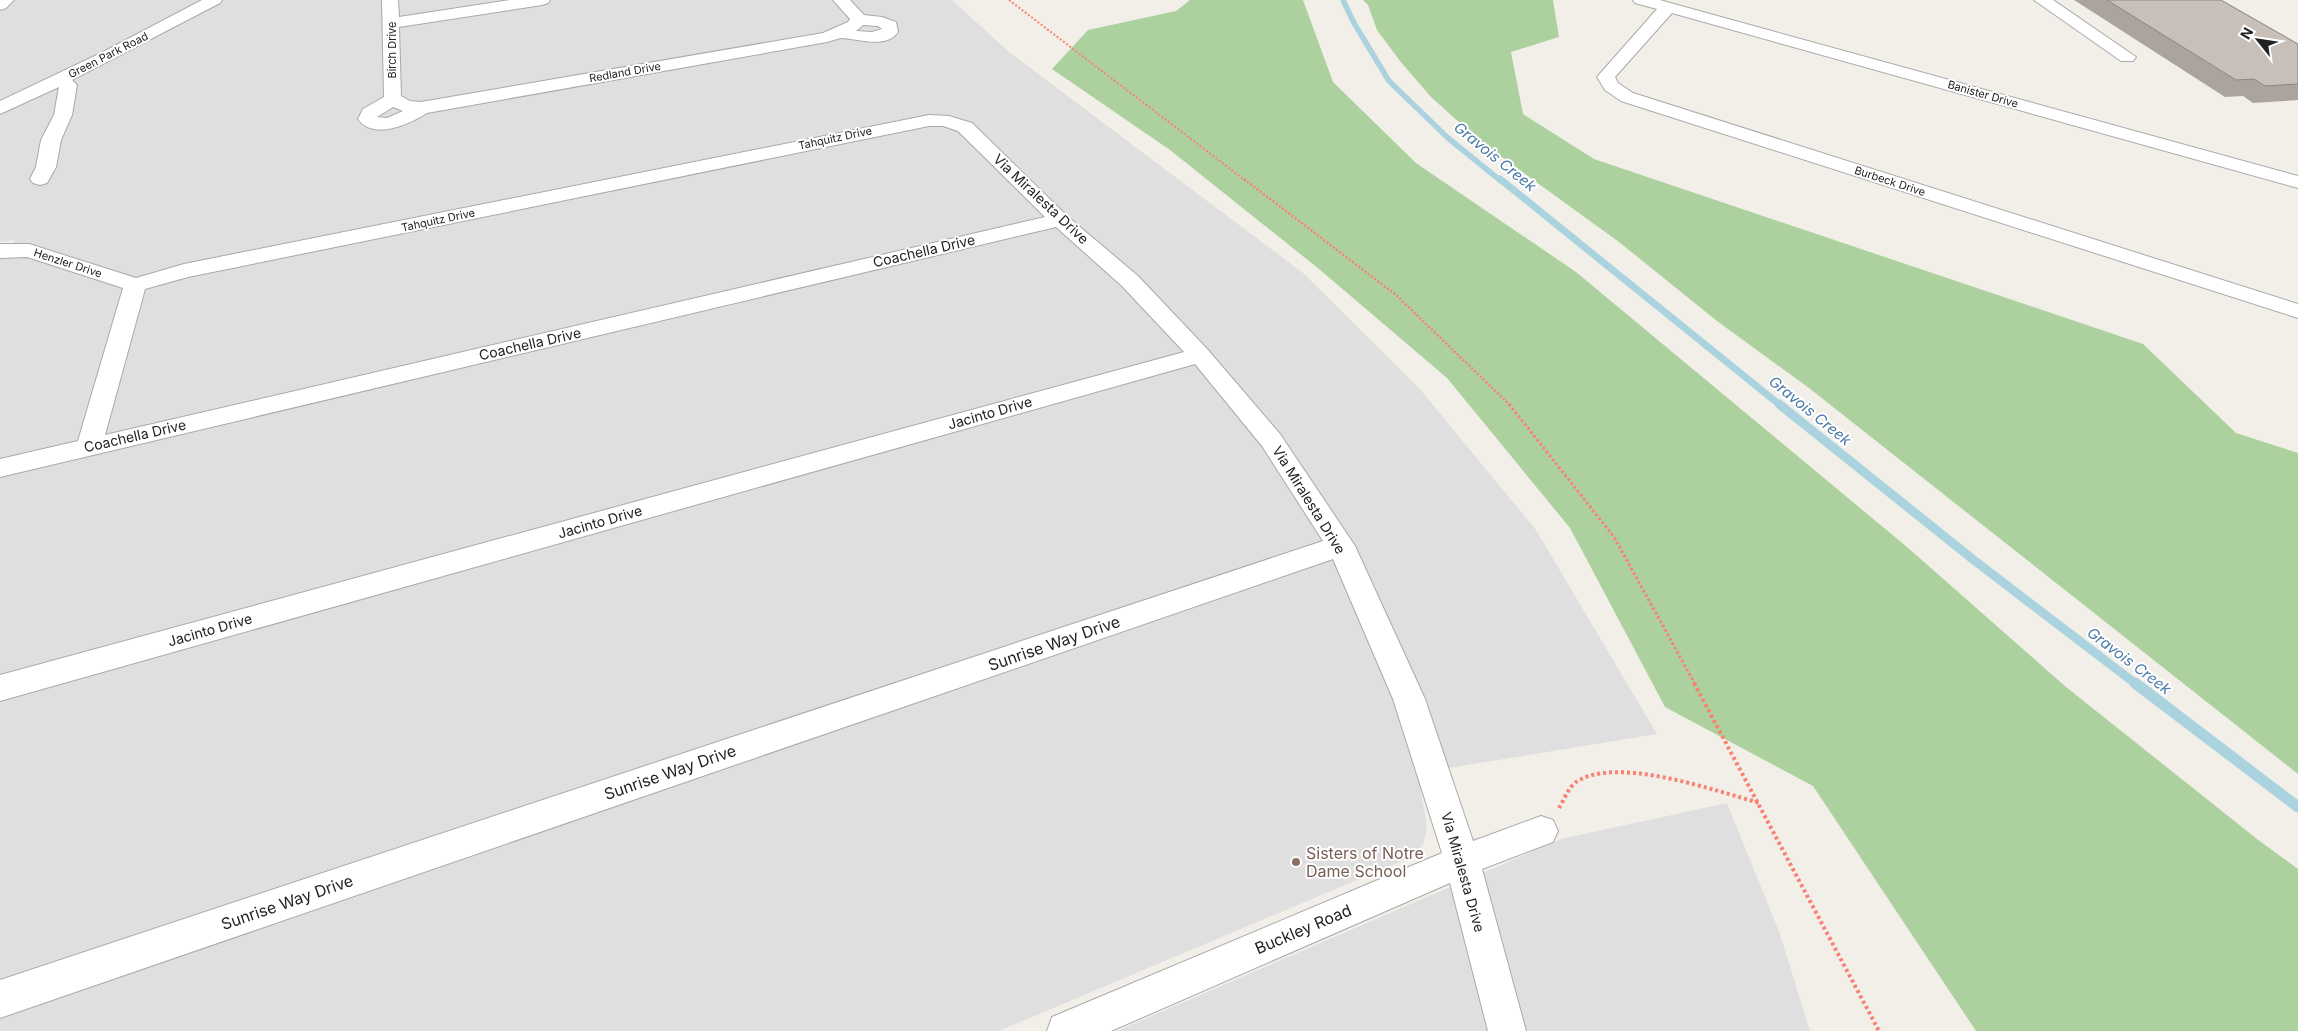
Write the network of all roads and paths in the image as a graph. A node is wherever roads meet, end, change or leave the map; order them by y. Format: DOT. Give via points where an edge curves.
graph roads {
  1 [pos="6,0"];
  2 [pos="214,0"];
  3 [pos="390,0"];
  4 [pos="542,0"];
  5 [pos="841,0"];
  6 [pos="1009,0"];
  7 [pos="1641,0"];
  8 [pos="2042,0"];
  9 [pos="0,5"];
  10 [pos="1668,7"];
  11 [pos="392,23"];
  12 [pos="2126,56"];
  13 [pos="58,80"];
  14 [pos="408,105"];
  15 [pos="0,108"];
  16 [pos="907,124"];
  17 [pos="40,179"];
  18 [pos="2298,182"];
  19 [pos="1060,220"];
  20 [pos="0,251"];
  21 [pos="135,285"];
  22 [pos="2298,311"];
  23 [pos="1200,355"];
  24 [pos="88,447"];
  25 [pos="0,468"];
  26 [pos="1341,546"];
  27 [pos="0,688"];
  28 [pos="1760,803"];
  29 [pos="1541,831"];
  30 [pos="1462,861"];
  31 [pos="0,999"];
  32 [pos="1066,1031"];
  33 [pos="1507,1031"];
  34 [pos="1879,1031"];
  1 -- 9 [label="street"];
  2 -- 13 [label="street, Green Park Road"];
  3 -- 11 [label="street, Birch Drive"];
  4 -- 11 [label="street"];
  5 -- 14 [label="street, Redland Drive" via="852,26"];
  6 -- 28 [label="path" via="1396,295 1505,399 1614,537"];
  7 -- 10 [label="street"];
  8 -- 12 [label="street"];
  10 -- 18 [label="street, Banister Drive"];
  10 -- 22 [label="street, Burbeck Drive" via="1606,77 1611,86 1627,97"];
  11 -- 14 [label="street, Birch Drive" via="392,96"];
  13 -- 15 [label="street, Green Park Road"];
  13 -- 17 [label="street" via="68,85 63,115 51,140 46,167"];
  16 -- 19 [label="street, Via Miralesta Drive" via="932,119 965,127"];
  16 -- 21 [label="street, Tahquitz Drive" via="184,272"];
  19 -- 23 [label="street, Via Miralesta Drive" via="1130,280"];
  19 -- 24 [label="street, Coachella Drive"];
  20 -- 21 [label="street, Henzler Drive" via="29,250"];
  21 -- 24 [label="street"];
  23 -- 26 [label="street, Via Miralesta Drive" via="1272,440"];
  23 -- 27 [label="street, Jacinto Drive"];
  24 -- 25 [label="street, Coachella Drive"];
  26 -- 30 [label="street, Via Miralesta Drive" via="1409,699"];
  26 -- 31 [label="street, Sunrise Way Drive"];
  28 -- 29 [label="path" via="1671,779 1620,770 1594,773 1576,782"];
  28 -- 34 [label="path"];
  29 -- 30 [label="street, Buckley Road"];
  30 -- 32 [label="street, Buckley Road"];
  30 -- 33 [label="street, Via Miralesta Drive"];
}
